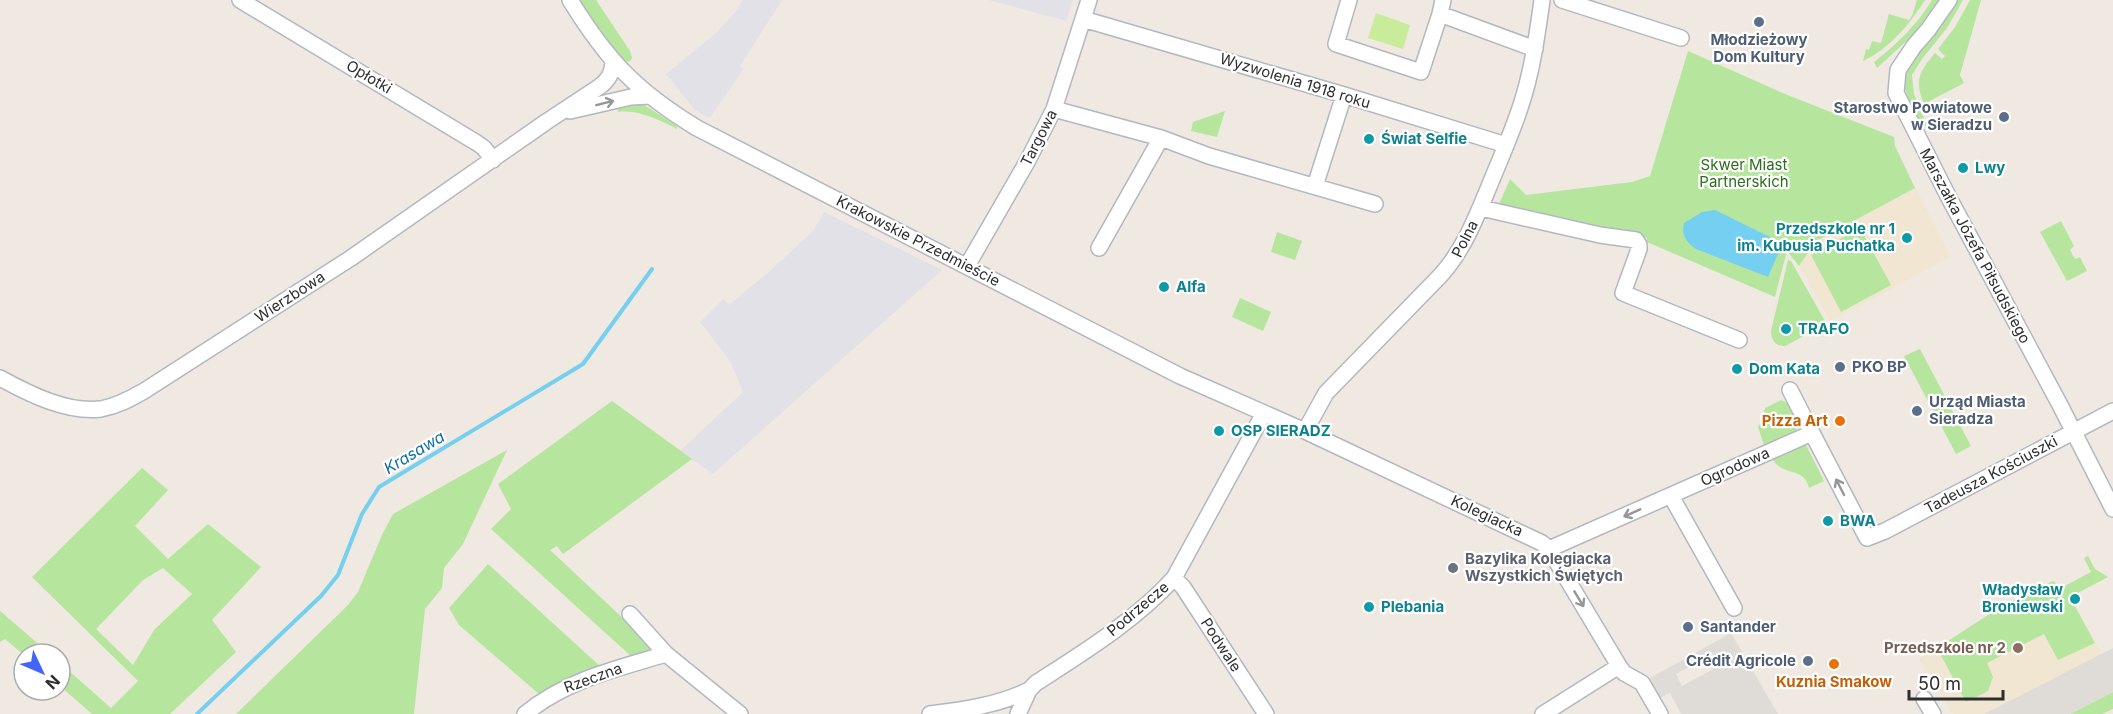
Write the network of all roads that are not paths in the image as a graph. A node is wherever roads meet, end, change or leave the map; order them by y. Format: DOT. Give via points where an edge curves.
graph roads {
  1 [pos="240,0"];
  2 [pos="570,0"];
  3 [pos="1089,0"];
  4 [pos="1348,0"];
  5 [pos="1542,0"];
  6 [pos="1562,0"];
  7 [pos="1949,0"];
  8 [pos="1442,7"];
  9 [pos="1083,18"];
  10 [pos="1681,38"];
  11 [pos="1535,49"];
  12 [pos="613,62"];
  13 [pos="1344,95"];
  14 [pos="649,96"];
  15 [pos="1054,109"];
  16 [pos="561,113"];
  17 [pos="1161,138"];
  18 [pos="1506,145"];
  19 [pos="493,160"];
  20 [pos="1315,186"];
  21 [pos="1375,204"];
  22 [pos="1480,208"];
  23 [pos="1099,248"];
  24 [pos="967,266"];
  25 [pos="1739,340"];
  26 [pos="0,378"];
  27 [pos="1790,390"];
  28 [pos="2113,411"];
  29 [pos="1264,413"];
  30 [pos="1305,432"];
  31 [pos="2074,432"];
  32 [pos="1812,433"];
  33 [pos="1671,496"];
  34 [pos="2113,509"];
  35 [pos="1549,549"];
  36 [pos="1174,578"];
  37 [pos="1734,608"];
  38 [pos="630,614"];
  39 [pos="666,654"];
  40 [pos="1618,666"];
  41 [pos="1029,690"];
  42 [pos="1924,699"];
  43 [pos="525,714"];
  44 [pos="740,714"];
  45 [pos="930,714"];
  46 [pos="1017,714"];
  47 [pos="1266,714"];
  48 [pos="1543,714"];
  49 [pos="1659,714"];
  50 [pos="1933,714"];
  1 -- 19 [label="street, Opłotki" via="477,143"];
  2 -- 12 [label="street, Krakowskie Przedmieście"];
  3 -- 9 [label="street, Targowa"];
  4 -- 8 [label="street" via="1336,44 1421,72"];
  5 -- 11 [label="street, Polna"];
  6 -- 10 [label="street"];
  7 -- 31 [label="street, Marszałka Józefa Piłsudskiego" via="1898,70 1896,93"];
  8 -- 11 [label="street"];
  9 -- 13 [label="street, Wyzwolenia 1918 roku"];
  9 -- 15 [label="street, Targowa"];
  11 -- 18 [label="street, Polna" via="1521,106"];
  12 -- 14 [label="street, Krakowskie Przedmieście"];
  12 -- 16 [label="street, Wierzbowa" via="606,82"];
  13 -- 18 [label="street, Wyzwolenia 1918 roku"];
  13 -- 20 [label="street"];
  16 -- 14 [label="street, Wierzbowa, one-way" via="631,96"];
  14 -- 24 [label="street, Krakowskie Przedmieście" via="697,128"];
  15 -- 17 [label="street"];
  15 -- 24 [label="street, Targowa"];
  16 -- 19 [label="street, Wierzbowa"];
  17 -- 20 [label="street"];
  17 -- 23 [label="street"];
  18 -- 22 [label="street, Polna"];
  19 -- 26 [label="street, Wierzbowa" via="351,258 123,403 84,410 62,405"];
  20 -- 21 [label="street"];
  22 -- 25 [label="street" via="1636,240 1639,249 1623,293"];
  22 -- 30 [label="street, Polna" via="1455,260 1326,393"];
  24 -- 29 [label="street, Krakowskie Przedmieście" via="1180,376"];
  27 -- 32 [label="street"];
  28 -- 31 [label="street, Tadeusza Kościuszki"];
  29 -- 30 [label="street, Krakowskie Przedmieście"];
  29 -- 36 [label="street, Podrzecze"];
  30 -- 35 [label="street, Kolegiacka"];
  31 -- 32 [label="street, Tadeusza Kościuszki, one-way" via="1868,538"];
  31 -- 34 [label="street, Marszałka Józefa Piłsudskiego"];
  32 -- 33 [label="street, Ogrodowa"];
  33 -- 35 [label="street, Ogrodowa, one-way"];
  33 -- 37 [label="street"];
  35 -- 40 [label="street, Kolegiacka, one-way"];
  36 -- 41 [label="street, Podrzecze" via="1138,611"];
  36 -- 47 [label="street, Podwale"];
  38 -- 39 [label="street"];
  39 -- 43 [label="street, Rzeczna" via="582,679"];
  39 -- 44 [label="street"];
  40 -- 48 [label="street"];
  40 -- 49 [label="street, Kolegiacka" via="1642,683"];
  41 -- 45 [label="street" via="972,708"];
  41 -- 46 [label="street, Podrzecze"];
  42 -- 50 [label="street"];
}
